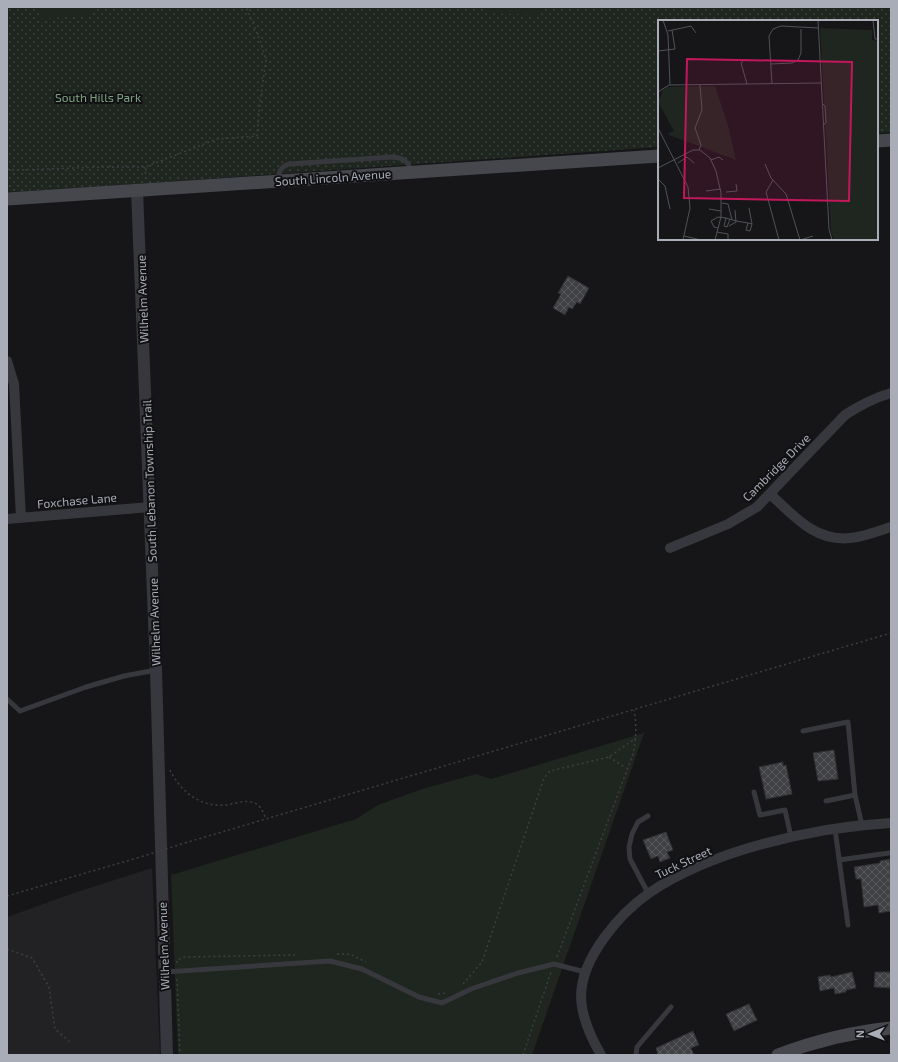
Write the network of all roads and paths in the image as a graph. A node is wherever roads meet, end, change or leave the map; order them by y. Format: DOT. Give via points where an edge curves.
graph roads {
  1 [pos="246,7"];
  2 [pos="891,140"];
  3 [pos="878,141"];
  4 [pos="658,156"];
  5 [pos="145,167"];
  6 [pos="7,169"];
  7 [pos="142,190"];
  8 [pos="7,199"];
  9 [pos="7,361"];
  10 [pos="891,393"];
  11 [pos="770,494"];
  12 [pos="150,508"];
  13 [pos="21,518"];
  14 [pos="7,519"];
  15 [pos="891,527"];
  16 [pos="670,548"];
  17 [pos="891,633"];
  18 [pos="156,670"];
  19 [pos="7,699"];
  20 [pos="634,710"];
  21 [pos="804,731"];
  22 [pos="636,738"];
  23 [pos="610,757"];
  24 [pos="169,765"];
  25 [pos="626,768"];
  26 [pos="754,792"];
  27 [pos="855,795"];
  28 [pos="826,801"];
  29 [pos="648,816"];
  30 [pos="266,819"];
  31 [pos="891,823"];
  32 [pos="862,825"];
  33 [pos="835,829"];
  34 [pos="791,837"];
  35 [pos="890,853"];
  36 [pos="839,860"];
  37 [pos="648,894"];
  38 [pos="7,896"];
  39 [pos="848,925"];
  40 [pos="7,949"];
  41 [pos="334,954"];
  42 [pos="294,955"];
  43 [pos="371,964"];
  44 [pos="554,964"];
  45 [pos="177,971"];
  46 [pos="164,972"];
  47 [pos="585,972"];
  48 [pos="458,987"];
  49 [pos="448,992"];
  50 [pos="433,994"];
  51 [pos="671,1007"];
  52 [pos="891,1028"];
  53 [pos="72,1042"];
  54 [pos="167,1055"];
  55 [pos="180,1055"];
  56 [pos="523,1055"];
  57 [pos="601,1055"];
  58 [pos="636,1055"];
  59 [pos="778,1055"];
  1 -- 5 [label="path" via="266,60 257,136 217,139"];
  2 -- 3 [label="main road"];
  4 -- 7 [label="main road, South Lincoln Avenue"];
  5 -- 6 [label="path"];
  5 -- 7 [label="path"];
  7 -- 8 [label="main road, South Lincoln Avenue"];
  7 -- 12 [label="street, Wilhelm Avenue"];
  9 -- 13 [label="street" via="14,384"];
  10 -- 11 [label="street, Cambridge Drive" via="859,405 845,415"];
  11 -- 15 [label="street" via="808,528 826,537 849,538"];
  11 -- 16 [label="street, Cambridge Drive" via="757,507 728,524"];
  12 -- 13 [label="street, Foxchase Lane"];
  12 -- 18 [label="street, Wilhelm Avenue"];
  13 -- 14 [label="street, Foxchase Lane"];
  17 -- 20 [label="path"];
  18 -- 19 [label="lane" via="86,687 20,711"];
  18 -- 46 [label="street, Wilhelm Avenue"];
  20 -- 22 [label="path"];
  20 -- 30 [label="path"];
  21 -- 27 [label="lane" via="848,722"];
  22 -- 23 [label="path"];
  22 -- 25 [label="path" via="633,754"];
  23 -- 25 [label="path"];
  23 -- 48 [label="path" via="550,771 544,778 482,962"];
  24 -- 30 [label="path" via="177,783 194,799 216,805 251,802 260,806"];
  25 -- 44 [label="path"];
  26 -- 34 [label="lane" via="760,815 785,810"];
  27 -- 28 [label="lane"];
  27 -- 32 [label="lane"];
  29 -- 37 [label="lane" via="638,822 629,847 630,859"];
  30 -- 38 [label="path, bridge"];
  31 -- 32 [label="street, Tuck Street"];
  32 -- 33 [label="street, Tuck Street"];
  33 -- 34 [label="street, Tuck Street"];
  33 -- 36 [label="lane"];
  34 -- 37 [label="street, Tuck Street" via="718,859 678,876"];
  35 -- 36 [label="lane"];
  36 -- 39 [label="lane"];
  37 -- 47 [label="street, Tuck Street" via="611,929"];
  40 -- 53 [label="path" via="32,958 49,987 55,1029"];
  41 -- 43 [label="path" via="350,954"];
  42 -- 45 [label="path" via="184,957 177,960"];
  44 -- 45 [label="lane" via="511,975 442,1004 419,998 362,969 330,961"];
  44 -- 47 [label="lane"];
  44 -- 56 [label="path"];
  45 -- 46 [label="lane"];
  45 -- 55 [label="path"];
  46 -- 54 [label="street, Wilhelm Avenue"];
  47 -- 57 [label="street, Tuck Street" via="581,1004 587,1026"];
  49 -- 50 [label="path"];
  51 -- 58 [label="lane" via="637,1046"];
  52 -- 59 [label="main road" via="828,1039"];
}
